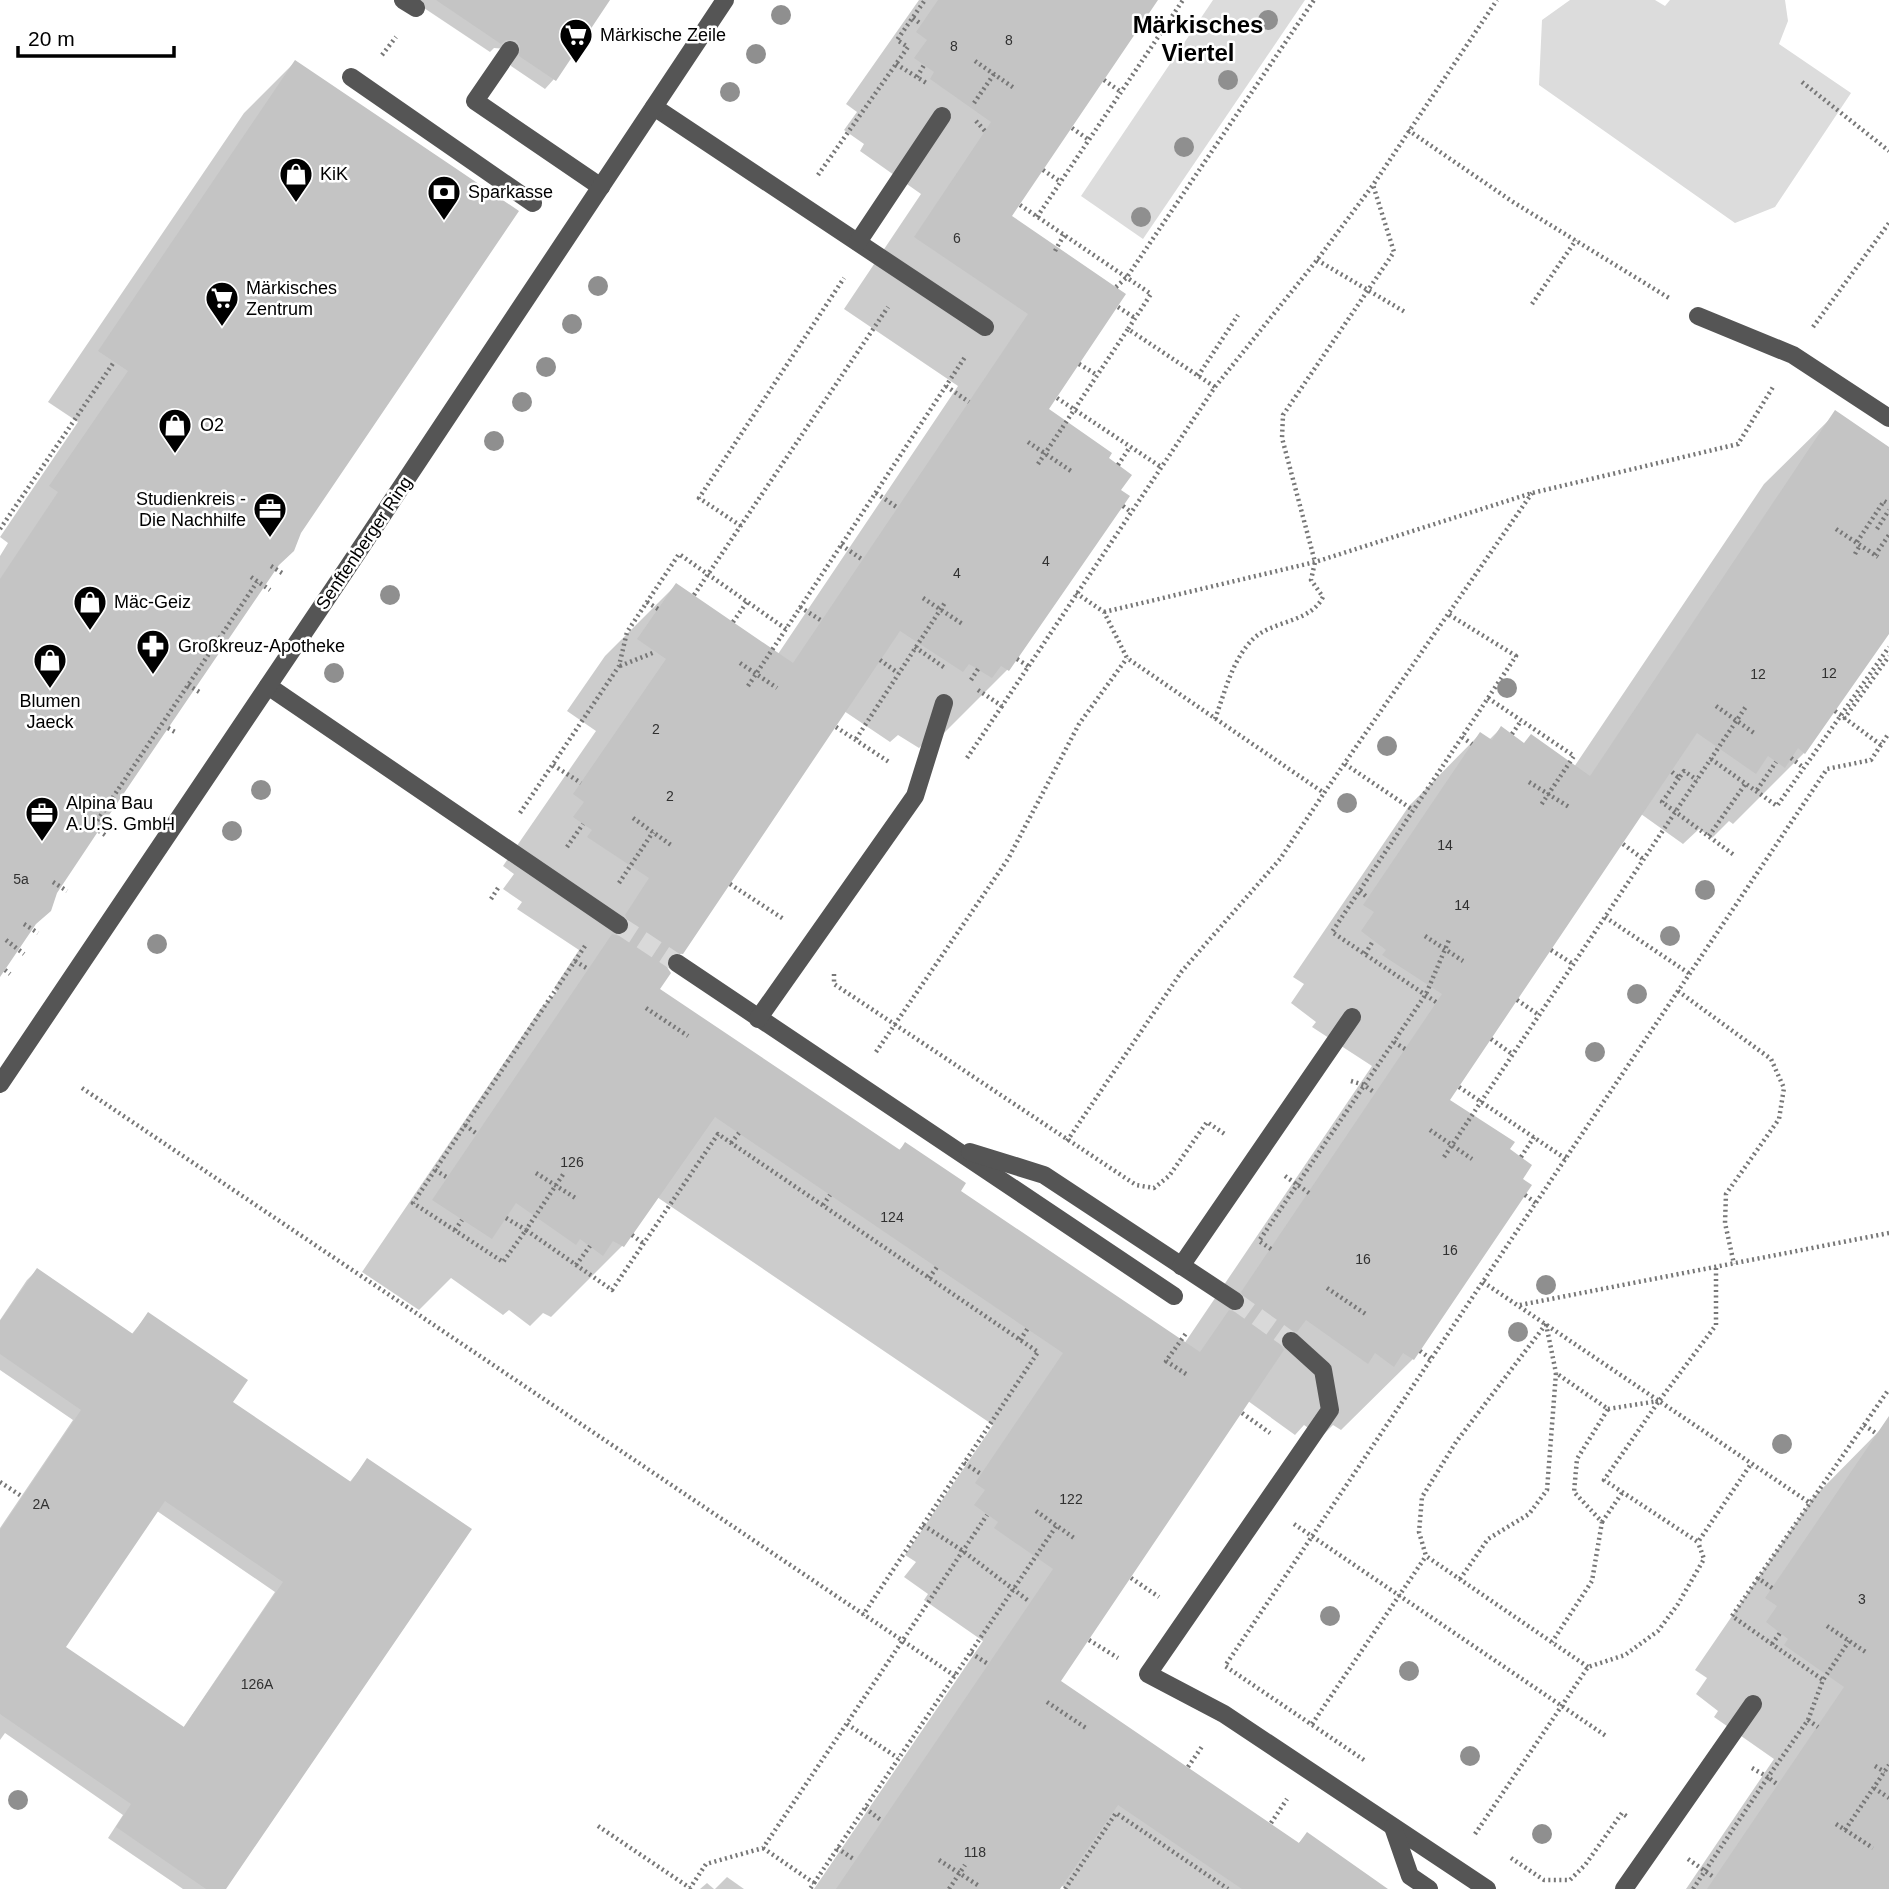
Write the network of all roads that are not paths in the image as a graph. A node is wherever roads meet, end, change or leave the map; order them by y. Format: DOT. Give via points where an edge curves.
graph roads {
  1 [pos="725,0"];
  2 [pos="510,50"];
  3 [pos="351,77"];
  4 [pos="654,107"];
  5 [pos="942,116"];
  6 [pos="601,187"];
  7 [pos="533,203"];
  8 [pos="858,242"];
  9 [pos="1698,316"];
  10 [pos="985,327"];
  11 [pos="1889,418"];
  12 [pos="268,686"];
  13 [pos="944,703"];
  14 [pos="619,925"];
  15 [pos="677,963"];
  16 [pos="1352,1017"];
  17 [pos="758,1019"];
  18 [pos="0,1084"];
  19 [pos="950,1146"];
  20 [pos="1181,1266"];
  21 [pos="1174,1296"];
  22 [pos="1235,1301"];
  23 [pos="1291,1341"];
  24 [pos="1753,1704"];
  25 [pos="1394,1827"];
  26 [pos="1429,1889"];
  27 [pos="1487,1889"];
  28 [pos="1624,1889"];
  1 -- 4 [label="street, Senftenberger Ring"];
  2 -- 6 [label="street" via="475,101"];
  3 -- 7 [label="street"];
  4 -- 6 [label="street, Senftenberger Ring"];
  4 -- 8 [label="street"];
  5 -- 8 [label="street"];
  6 -- 12 [label="street, Senftenberger Ring"];
  8 -- 10 [label="street"];
  9 -- 11 [label="street" via="1793,355"];
  12 -- 14 [label="street"];
  12 -- 18 [label="street, Senftenberger Ring"];
  13 -- 17 [label="street" via="915,796"];
  15 -- 17 [label="street"];
  16 -- 20 [label="street"];
  17 -- 19 [label="street"];
  19 -- 20 [label="street" via="1044,1174"];
  19 -- 21 [label="street"];
  20 -- 22 [label="street"];
  23 -- 25 [label="street" via="1323,1370 1330,1410 1148,1674 1224,1714"];
  24 -- 28 [label="street"];
  25 -- 26 [label="street" via="1410,1876"];
  25 -- 27 [label="street"];
}
